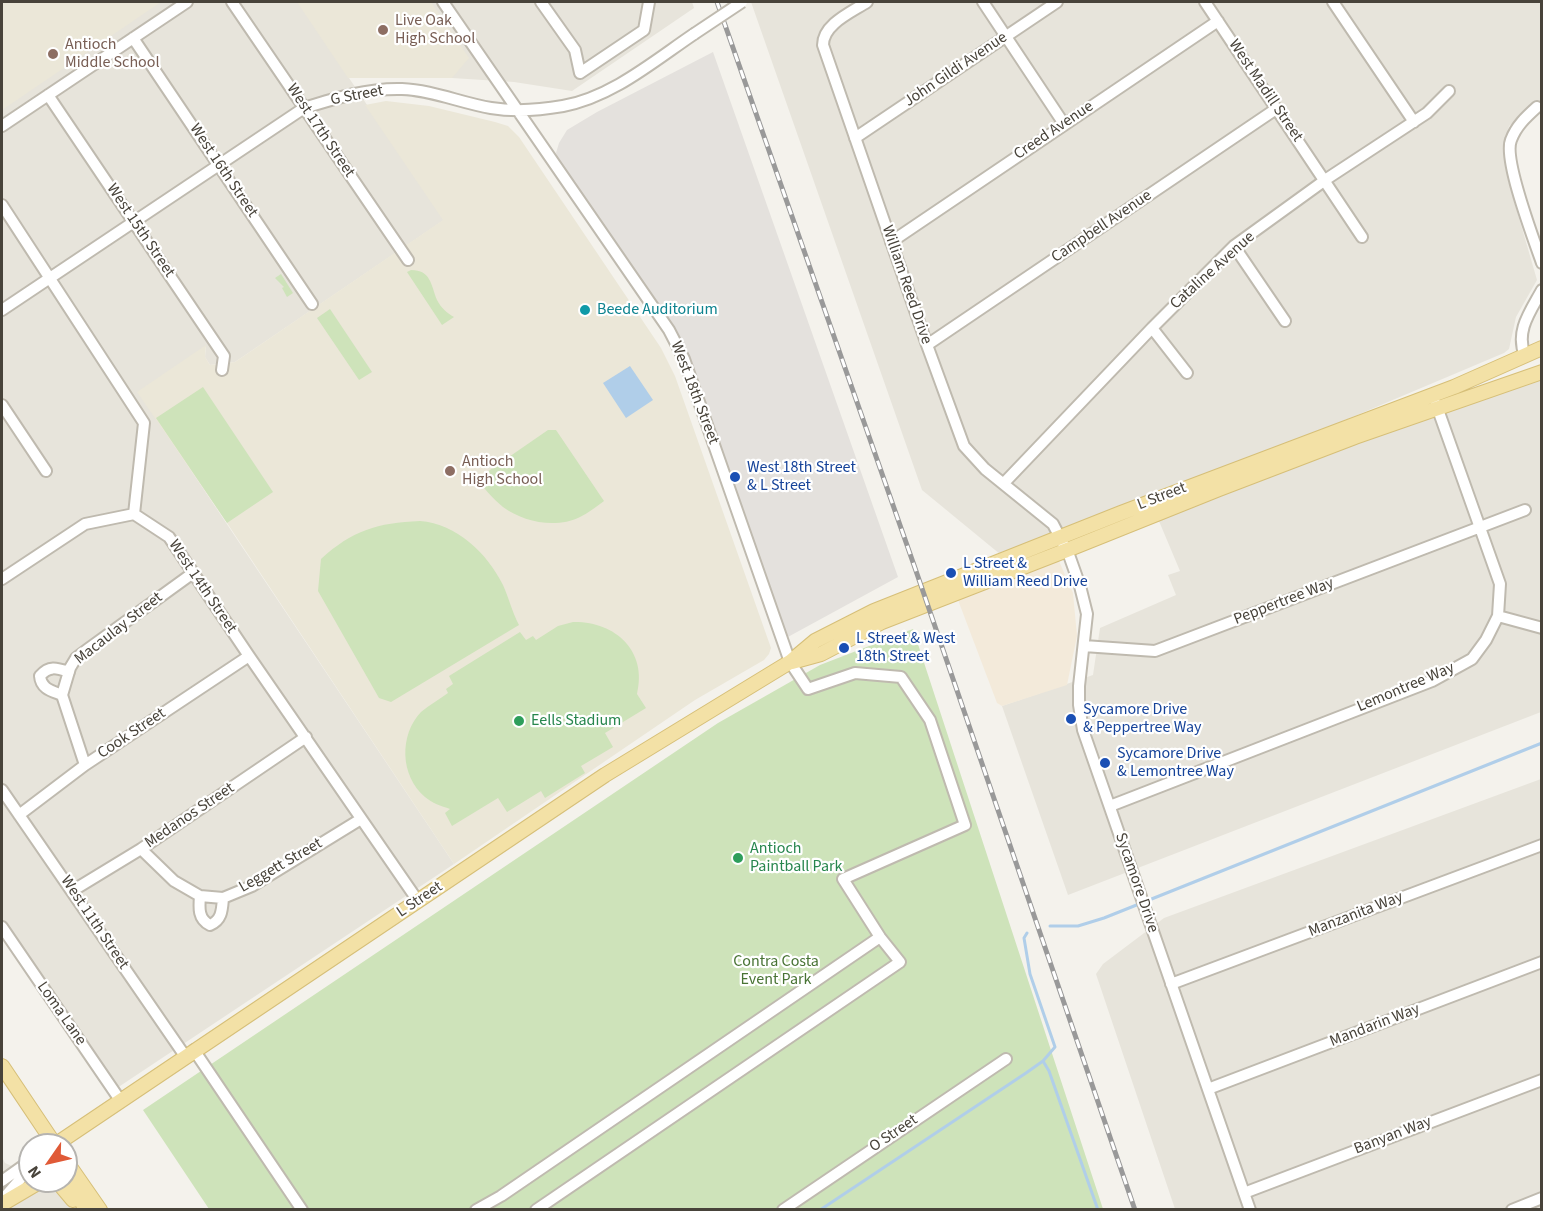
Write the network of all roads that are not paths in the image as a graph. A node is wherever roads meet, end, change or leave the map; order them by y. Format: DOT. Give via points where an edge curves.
graph roads {
  1 [pos="187,2"];
  2 [pos="232,2"];
  3 [pos="443,2"];
  4 [pos="542,2"];
  5 [pos="649,2"];
  6 [pos="742,2"];
  7 [pos="867,2"];
  8 [pos="983,2"];
  9 [pos="1058,2"];
  10 [pos="1205,2"];
  11 [pos="1333,2"];
  12 [pos="1218,21"];
  13 [pos="1006,36"];
  14 [pos="133,38"];
  15 [pos="1449,91"];
  16 [pos="48,95"];
  17 [pos="1537,107"];
  18 [pos="304,108"];
  19 [pos="1276,109"];
  20 [pos="516,110"];
  21 [pos="1414,122"];
  22 [pos="1064,124"];
  23 [pos="2,126"];
  24 [pos="855,138"];
  25 [pos="219,165"];
  26 [pos="1325,180"];
  27 [pos="2,205"];
  28 [pos="134,222"];
  29 [pos="1362,237"];
  30 [pos="891,242"];
  31 [pos="1234,246"];
  32 [pos="1540,258"];
  33 [pos="408,260"];
  34 [pos="50,279"];
  35 [pos="1542,290"];
  36 [pos="312,304"];
  37 [pos="2,310"];
  38 [pos="1285,321"];
  39 [pos="1152,328"];
  40 [pos="927,345"];
  41 [pos="1542,348"];
  42 [pos="1525,356"];
  43 [pos="222,370"];
  44 [pos="1542,372"];
  45 [pos="1187,373"];
  46 [pos="1480,394"];
  47 [pos="1432,395"];
  48 [pos="2,405"];
  49 [pos="1438,409"];
  50 [pos="46,471"];
  51 [pos="1004,483"];
  52 [pos="1525,510"];
  53 [pos="134,514"];
  54 [pos="1480,528"];
  55 [pos="1060,538"];
  56 [pos="1067,550"];
  57 [pos="194,573"];
  58 [pos="2,579"];
  59 [pos="1498,616"];
  60 [pos="1542,628"];
  61 [pos="1084,646"];
  62 [pos="249,656"];
  63 [pos="790,662"];
  64 [pos="69,672"];
  65 [pos="62,695"];
  66 [pos="306,737"];
  67 [pos="85,765"];
  68 [pos="2,790"];
  69 [pos="1110,806"];
  70 [pos="19,815"];
  71 [pos="361,819"];
  72 [pos="1542,845"];
  73 [pos="141,849"];
  74 [pos="72,891"];
  75 [pos="200,896"];
  76 [pos="223,898"];
  77 [pos="418,901"];
  78 [pos="2,927"];
  79 [pos="880,938"];
  80 [pos="1542,962"];
  81 [pos="1171,984"];
  82 [pos="190,1053"];
  83 [pos="1006,1059"];
  84 [pos="2,1066"];
  85 [pos="1542,1080"];
  86 [pos="1208,1089"];
  87 [pos="120,1100"];
  88 [pos="47,1133"];
  89 [pos="72,1133"];
  90 [pos="18,1170"];
  91 [pos="78,1178"];
  92 [pos="2,1181"];
  93 [pos="18,1183"];
  94 [pos="19,1193"];
  95 [pos="67,1193"];
  96 [pos="77,1193"];
  97 [pos="1244,1193"];
  98 [pos="1542,1198"];
  99 [pos="2,1202"];
  100 [pos="81,1209"];
  101 [pos="86,1209"];
  102 [pos="100,1209"];
  103 [pos="302,1209"];
  104 [pos="477,1209"];
  105 [pos="536,1209"];
  106 [pos="783,1209"];
  107 [pos="1250,1209"];
  108 [pos="1512,1209"];
  1 -- 14 [label="street"];
  2 -- 18 [label="street, West 17th Street"];
  3 -- 20 [label="street, West 18th Street"];
  4 -- 5 [label="street" via="574,50 580,73 644,30"];
  6 -- 20 [label="street, G Street, bridge" via="596,96 565,106"];
  7 -- 24 [label="street, William Reed Drive" via="828,29 823,39"];
  8 -- 13 [label="street"];
  9 -- 13 [label="street, John Gildi Avenue"];
  10 -- 12 [label="street, West Madill Street"];
  11 -- 21 [label="street"];
  12 -- 19 [label="street, West Madill Street"];
  12 -- 22 [label="street, Creed Avenue"];
  13 -- 22 [label="street"];
  13 -- 24 [label="street, John Gildi Avenue"];
  14 -- 16 [label="street"];
  14 -- 25 [label="street, West 16th Street"];
  15 -- 21 [label="street, Cataline Avenue"];
  16 -- 23 [label="street"];
  16 -- 28 [label="street, West 15th Street"];
  17 -- 32 [label="street" via="1523,120 1510,142 1511,165"];
  18 -- 20 [label="street, G Street" via="358,93 403,89"];
  18 -- 25 [label="street, G Street"];
  18 -- 33 [label="street, West 17th Street"];
  19 -- 26 [label="street, West Madill Street"];
  19 -- 40 [label="street, Campbell Avenue"];
  20 -- 63 [label="street, West 18th Street" via="669,330 684,359"];
  21 -- 26 [label="street, Cataline Avenue"];
  22 -- 30 [label="street, Creed Avenue"];
  24 -- 30 [label="street, William Reed Drive"];
  25 -- 28 [label="street, G Street"];
  25 -- 36 [label="street, West 16th Street"];
  26 -- 29 [label="street, West Madill Street"];
  26 -- 31 [label="street, Cataline Avenue"];
  27 -- 34 [label="street"];
  28 -- 34 [label="street, G Street"];
  28 -- 43 [label="street, West 15th Street" via="224,356"];
  30 -- 40 [label="street, William Reed Drive"];
  31 -- 38 [label="street"];
  31 -- 39 [label="street, Cataline Avenue"];
  34 -- 37 [label="street, G Street"];
  34 -- 53 [label="street" via="144,423"];
  35 -- 42 [label="street" via="1523,324 1520,344"];
  39 -- 45 [label="street"];
  39 -- 51 [label="street, Cataline Avenue"];
  40 -- 51 [label="street, William Reed Drive" via="964,446"];
  41 -- 42 [label="main road, L Street"];
  42 -- 46 [label="main road" via="1512,372 1491,382"];
  42 -- 47 [label="main road, L Street"];
  44 -- 46 [label="main road, L Street"];
  46 -- 49 [label="main road, L Street"];
  47 -- 49 [label="street, Lemontree Way"];
  47 -- 55 [label="main road, L Street"];
  48 -- 50 [label="street"];
  49 -- 54 [label="street, Lemontree Way"];
  49 -- 56 [label="main road, L Street" via="1355,437"];
  51 -- 55 [label="street, William Reed Drive" via="1053,524"];
  52 -- 54 [label="street, Peppertree Way"];
  53 -- 57 [label="street, West 14th Street" via="169,537"];
  53 -- 58 [label="street" via="85,524"];
  54 -- 59 [label="street, Lemontree Way" via="1500,584"];
  54 -- 61 [label="street, Peppertree Way" via="1155,651"];
  55 -- 56 [label="street, William Reed Drive"];
  55 -- 63 [label="main road, L Street" via="874,611 815,641"];
  56 -- 61 [label="street, Sycamore Drive" via="1086,608"];
  56 -- 63 [label="main road, L Street" via="882,622 821,654"];
  57 -- 62 [label="street, West 14th Street"];
  57 -- 64 [label="street, Macaulay Street" via="76,658"];
  59 -- 60 [label="street"];
  59 -- 69 [label="street, Lemontree Way" via="1472,659 1432,681"];
  61 -- 69 [label="street, Sycamore Drive" via="1080,717"];
  62 -- 66 [label="street, West 14th Street"];
  62 -- 67 [label="street, Cook Street"];
  63 -- 77 [label="main road, L Street" via="605,775"];
  63 -- 79 [label="street, West 18th Street" via="808,689 855,673 901,677 930,720 965,825 843,879"];
  64 -- 65 [label="street, Macaulay Street"];
  64 -- 65 [label="street" via="55,667 40,676 47,689"];
  65 -- 67 [label="street"];
  66 -- 71 [label="street, West 14th Street"];
  66 -- 73 [label="street, Medanos Street"];
  67 -- 70 [label="street, Cook Street"];
  68 -- 70 [label="street, West 11th Street"];
  69 -- 81 [label="street, Sycamore Drive"];
  70 -- 74 [label="street, West 11th Street"];
  71 -- 76 [label="street, Leggett Street" via="252,886"];
  71 -- 77 [label="street, West 14th Street"];
  72 -- 81 [label="street, Manzanita Way"];
  73 -- 74 [label="street, Medanos Street"];
  73 -- 75 [label="street, Leggett Street" via="174,881"];
  74 -- 82 [label="street, West 11th Street"];
  75 -- 76 [label="street, Leggett Street"];
  75 -- 76 [label="street" via="200,915 210,925 217,923 222,913"];
  77 -- 82 [label="main road, L Street"];
  78 -- 87 [label="street, Loma Lane"];
  79 -- 104 [label="street"];
  79 -- 105 [label="street" via="900,962"];
  80 -- 86 [label="street, Mandarin Way"];
  81 -- 86 [label="street, Sycamore Drive"];
  82 -- 87 [label="main road, L Street"];
  82 -- 103 [label="street, West 11th Street"];
  83 -- 106 [label="street, O Street"];
  84 -- 88 [label="main road"];
  85 -- 97 [label="street, Banyan Way"];
  86 -- 97 [label="street, Sycamore Drive"];
  87 -- 89 [label="main road, L Street"];
  90 -- 92 [label="street"];
  91 -- 102 [label="main road"];
  93 -- 99 [label="street"];
  94 -- 99 [label="main road"];
  95 -- 100 [label="main road"];
  96 -- 101 [label="main road"];
  97 -- 107 [label="street, Sycamore Drive"];
  98 -- 108 [label="street"];
}
